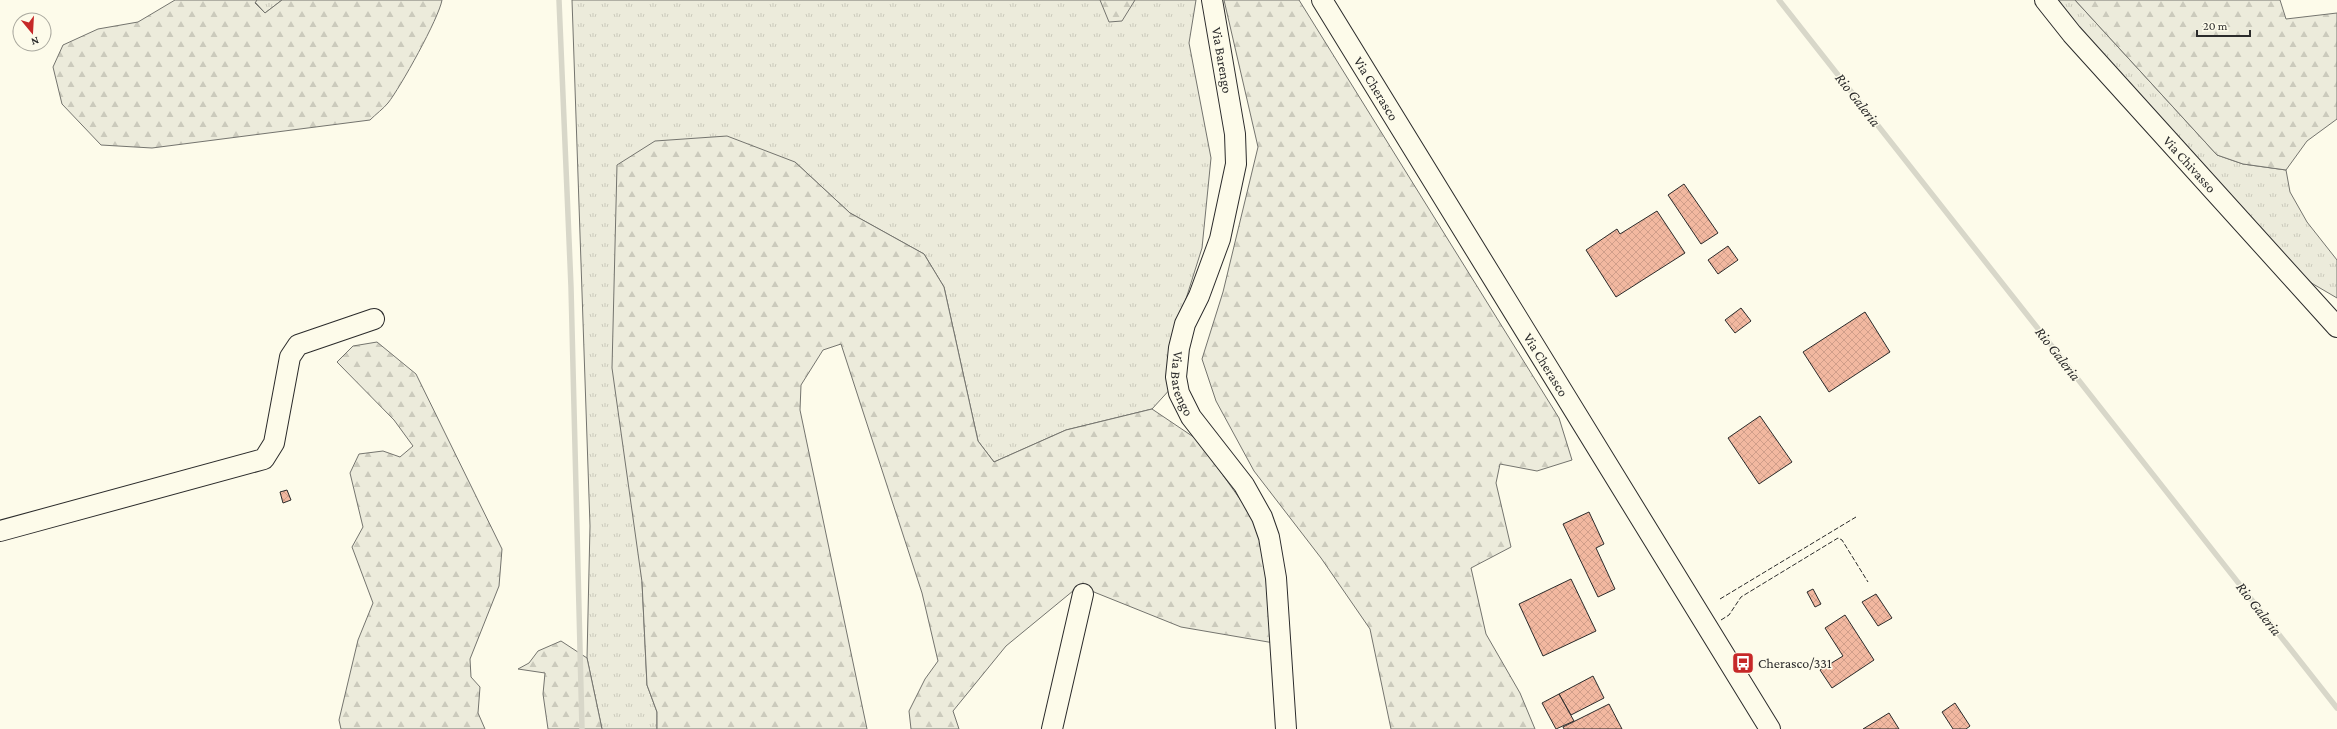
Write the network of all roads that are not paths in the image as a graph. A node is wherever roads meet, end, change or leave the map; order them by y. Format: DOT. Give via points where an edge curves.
graph roads {
  1 [pos="1212,0"];
  2 [pos="1322,0"];
  3 [pos="2045,0"];
  4 [pos="374,319"];
  5 [pos="2337,327"];
  6 [pos="0,531"];
  7 [pos="1083,594"];
  8 [pos="1052,729"];
  9 [pos="1286,729"];
  10 [pos="1770,729"];
  1 -- 9 [label="street, Via Barengo" via="1235,134 1236,164 1220,240 1185,324 1176,377 1179,393 1191,417 1244,484 1267,531 1276,578"];
  2 -- 10 [label="street, Via Cherasco" via="1654,536"];
  3 -- 5 [label="street, Via Chivasso" via="2072,34"];
  4 -- 6 [label="street" via="298,345 290,357 274,443 264,459"];
  7 -- 8 [label="street"];
}
